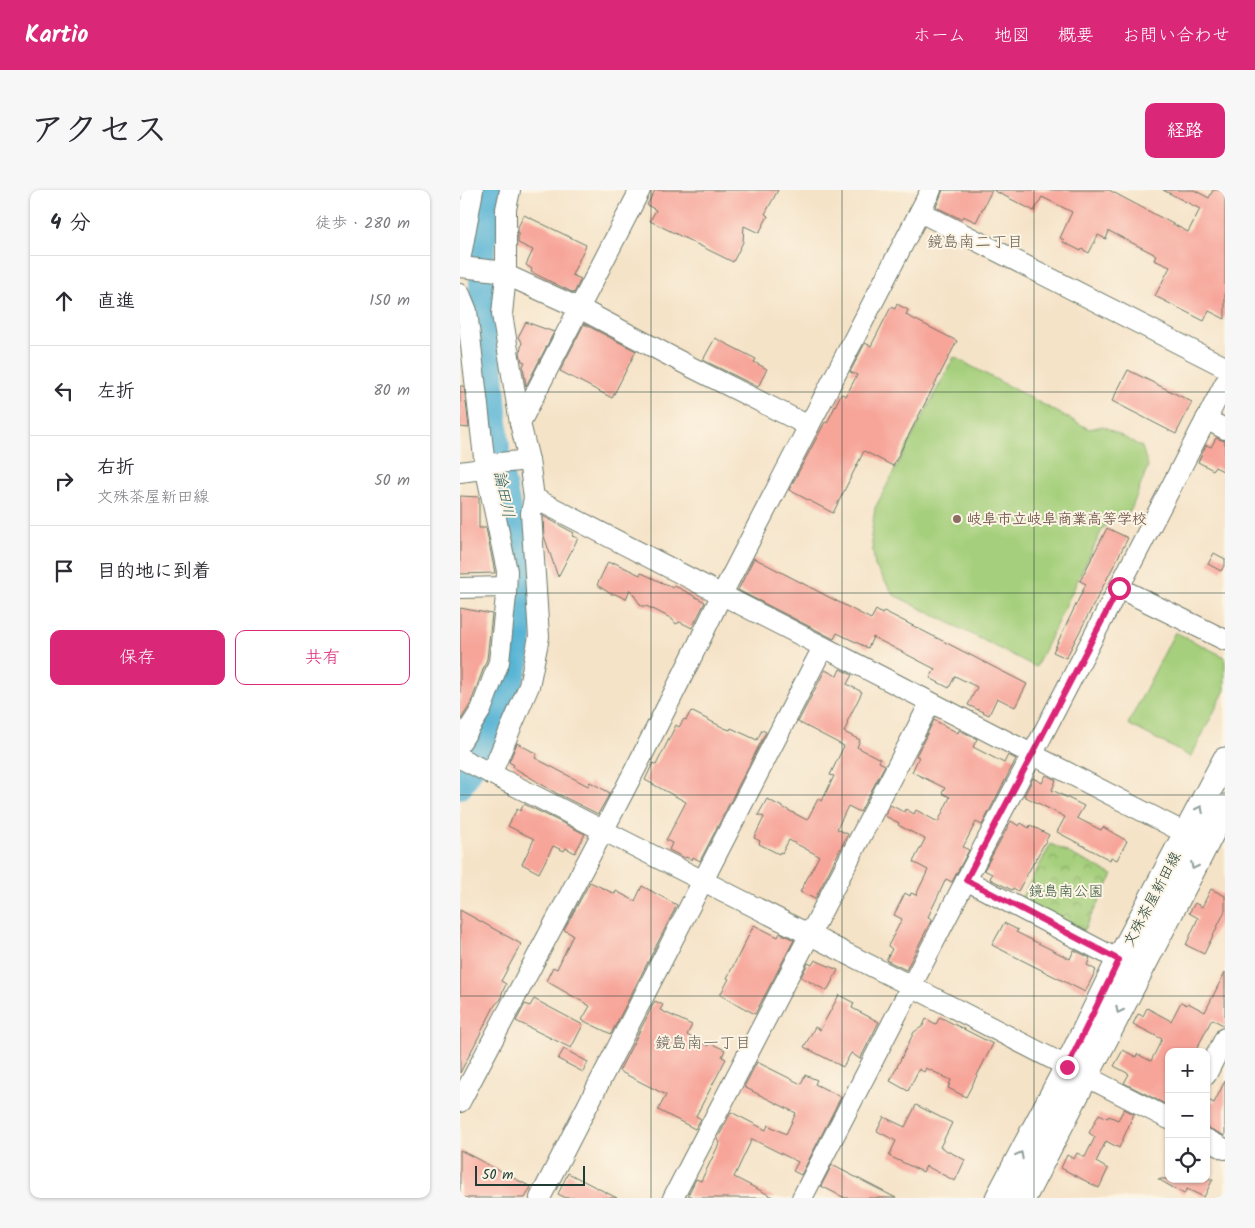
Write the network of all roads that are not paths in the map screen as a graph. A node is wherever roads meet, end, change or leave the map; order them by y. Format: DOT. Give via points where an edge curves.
graph roads {
  1 [pos="473,190"];
  2 [pos="510,190"];
  3 [pos="640,190"];
  4 [pos="931,190"];
  5 [pos="920,212"];
  6 [pos="462,265"];
  7 [pos="502,273"];
  8 [pos="460,294"];
  9 [pos="579,308"];
  10 [pos="1225,367"];
  11 [pos="1225,383"];
  12 [pos="1206,419"];
  13 [pos="520,423"];
  14 [pos="808,426"];
  15 [pos="1225,429"];
  16 [pos="524,461"];
  17 [pos="487,465"];
  18 [pos="460,472"];
  19 [pos="534,498"];
  20 [pos="506,587"];
  21 [pos="460,588"];
  22 [pos="1119,588"];
  23 [pos="721,596"];
  24 [pos="1225,640"];
  25 [pos="823,648"];
  26 [pos="930,703"];
  27 [pos="460,743"];
  28 [pos="1032,755"];
  29 [pos="460,758"];
  30 [pos="1225,760"];
  31 [pos="489,773"];
  32 [pos="1225,807"];
  33 [pos="603,829"];
  34 [pos="1187,834"];
  35 [pos="704,880"];
  36 [pos="966,880"];
  37 [pos="810,934"];
  38 [pos="1119,960"];
  39 [pos="911,986"];
  40 [pos="1225,1038"];
  41 [pos="1210,1067"];
  42 [pos="1076,1071"];
  43 [pos="460,1102"];
  44 [pos="1165,1117"];
  45 [pos="1210,1141"];
  46 [pos="1225,1148"];
  47 [pos="540,1198"];
  48 [pos="673,1198"];
  49 [pos="802,1198"];
  50 [pos="998,1198"];
  51 [pos="1023,1198"];
  1 -- 6 [label="street"];
  2 -- 7 [label="street"];
  3 -- 9 [label="street"];
  4 -- 5 [label="street"];
  5 -- 10 [label="street"];
  5 -- 14 [label="street"];
  6 -- 7 [label="street"];
  7 -- 9 [label="street"];
  7 -- 13 [label="street" via="502,314"];
  8 -- 17 [label="street" via="468,311"];
  9 -- 13 [label="street"];
  9 -- 14 [label="street"];
  11 -- 12 [label="street"];
  12 -- 15 [label="street"];
  12 -- 22 [label="street"];
  13 -- 16 [label="street"];
  14 -- 23 [label="street"];
  16 -- 17 [label="street"];
  16 -- 19 [label="street"];
  17 -- 18 [label="street"];
  17 -- 20 [label="street" via="507,571"];
  19 -- 23 [label="street"];
  19 -- 31 [label="street" via="531,513 539,637 528,686"];
  20 -- 21 [label="street"];
  20 -- 27 [label="street" via="500,662 482,710"];
  22 -- 24 [label="street"];
  22 -- 28 [label="street"];
  23 -- 25 [label="street"];
  23 -- 33 [label="street"];
  25 -- 26 [label="street"];
  25 -- 35 [label="street"];
  26 -- 28 [label="street"];
  26 -- 37 [label="street"];
  28 -- 34 [label="street"];
  28 -- 36 [label="street"];
  29 -- 31 [label="street"];
  34 -- 30 [label="main road, 文殊茶屋新田線, one-way"];
  31 -- 33 [label="street"];
  32 -- 42 [label="main road, 文殊茶屋新田線, one-way"];
  33 -- 35 [label="street"];
  33 -- 43 [label="street"];
  34 -- 38 [label="main road, 文殊茶屋新田線"];
  35 -- 37 [label="street"];
  35 -- 47 [label="street"];
  36 -- 38 [label="street"];
  36 -- 39 [label="street"];
  37 -- 39 [label="street"];
  37 -- 48 [label="street"];
  38 -- 42 [label="main road, 文殊茶屋新田線"];
  39 -- 42 [label="street"];
  39 -- 49 [label="street"];
  40 -- 41 [label="street"];
  42 -- 44 [label="street"];
  50 -- 42 [label="main road, 文殊茶屋新田線, one-way"];
  42 -- 51 [label="main road, 文殊茶屋新田線"];
  45 -- 46 [label="street"];
}
